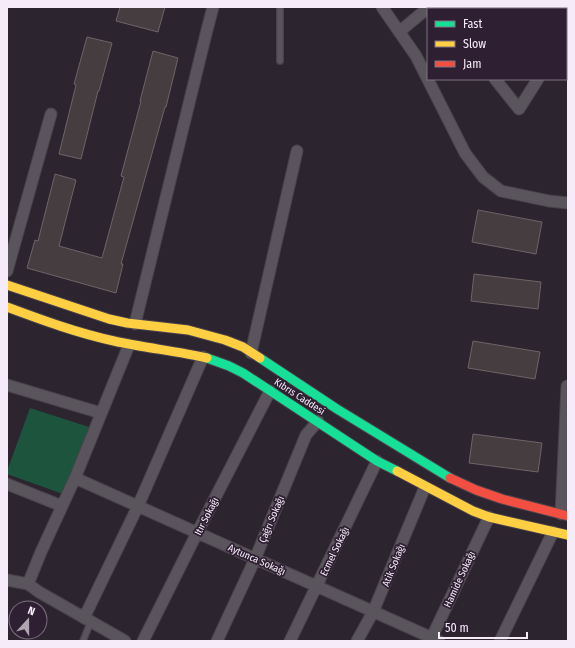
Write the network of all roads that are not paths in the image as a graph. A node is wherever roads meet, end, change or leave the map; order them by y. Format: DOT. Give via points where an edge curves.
graph roads {
  1 [pos="214,7"];
  2 [pos="280,7"];
  3 [pos="382,7"];
  4 [pos="427,9"];
  5 [pos="399,32"];
  6 [pos="280,61"];
  7 [pos="427,78"];
  8 [pos="428,80"];
  9 [pos="496,80"];
  10 [pos="537,80"];
  11 [pos="51,114"];
  12 [pos="297,151"];
  13 [pos="568,203"];
  14 [pos="7,271"];
  15 [pos="7,285"];
  16 [pos="7,307"];
  17 [pos="135,324"];
  18 [pos="129,344"];
  19 [pos="251,353"];
  20 [pos="203,357"];
  21 [pos="7,385"];
  22 [pos="567,386"];
  23 [pos="270,391"];
  24 [pos="101,414"];
  25 [pos="318,421"];
  26 [pos="377,461"];
  27 [pos="74,478"];
  28 [pos="7,484"];
  29 [pos="425,487"];
  30 [pos="62,506"];
  31 [pos="138,506"];
  32 [pos="564,515"];
  33 [pos="489,516"];
  34 [pos="553,532"];
  35 [pos="197,533"];
  36 [pos="568,535"];
  37 [pos="255,558"];
  38 [pos="7,580"];
  39 [pos="28,584"];
  40 [pos="317,586"];
  41 [pos="373,612"];
  42 [pos="88,620"];
  43 [pos="433,640"];
  44 [pos="83,641"];
  45 [pos="126,641"];
  46 [pos="143,641"];
  47 [pos="217,641"];
  48 [pos="290,641"];
  49 [pos="357,641"];
  50 [pos="500,641"];
  1 -- 17 [label="street"];
  2 -- 6 [label="lane"];
  3 -- 5 [label="street"];
  4 -- 5 [label="street"];
  5 -- 7 [label="street"];
  8 -- 13 [label="street" via="465,153 482,177 501,191"];
  9 -- 10 [label="street" via="518,109"];
  11 -- 14 [label="street"];
  12 -- 19 [label="street"];
  15 -- 17 [label="main road" via="90,313"];
  16 -- 18 [label="main road, Kıbrıs Caddesi" via="62,328"];
  17 -- 19 [label="main road" via="205,334 243,347"];
  18 -- 20 [label="main road, Kıbrıs Caddesi"];
  18 -- 24 [label="street"];
  19 -- 32 [label="main road" via="447,477 502,499"];
  20 -- 23 [label="main road, Kıbrıs Caddesi" via="235,368"];
  20 -- 31 [label="street"];
  21 -- 24 [label="street"];
  22 -- 32 [label="street"];
  23 -- 25 [label="main road, Kıbrıs Caddesi"];
  23 -- 35 [label="street, Itır Sokağı"];
  24 -- 27 [label="street"];
  25 -- 26 [label="main road, Kıbrıs Caddesi"];
  25 -- 37 [label="street, Çağrı Sokağı" via="306,435"];
  26 -- 29 [label="main road, Kıbrıs Caddesi"];
  26 -- 40 [label="street, Ecmel Sokağı"];
  27 -- 30 [label="street"];
  27 -- 31 [label="street, Aytunca Sokağı"];
  28 -- 30 [label="street"];
  29 -- 33 [label="main road, Kıbrıs Caddesi"];
  29 -- 41 [label="street, Atik Sokağı"];
  30 -- 39 [label="street"];
  31 -- 35 [label="street, Aytunca Sokağı"];
  31 -- 42 [label="street"];
  33 -- 34 [label="main road, Kıbrıs Caddesi"];
  33 -- 43 [label="street, Hamide Sokağı"];
  34 -- 36 [label="main road, Kıbrıs Caddesi"];
  34 -- 50 [label="street"];
  35 -- 37 [label="street, Aytunca Sokağı"];
  35 -- 46 [label="street, Itır Sokağı"];
  37 -- 40 [label="street, Aytunca Sokağı"];
  37 -- 47 [label="street, Çağrı Sokağı"];
  38 -- 39 [label="street"];
  39 -- 42 [label="street"];
  40 -- 41 [label="street, Aytunca Sokağı"];
  40 -- 48 [label="street, Ecmel Sokağı"];
  41 -- 43 [label="street, Aytunca Sokağı"];
  41 -- 49 [label="street, Atik Sokağı"];
  42 -- 44 [label="lane"];
  42 -- 45 [label="street"];
}
